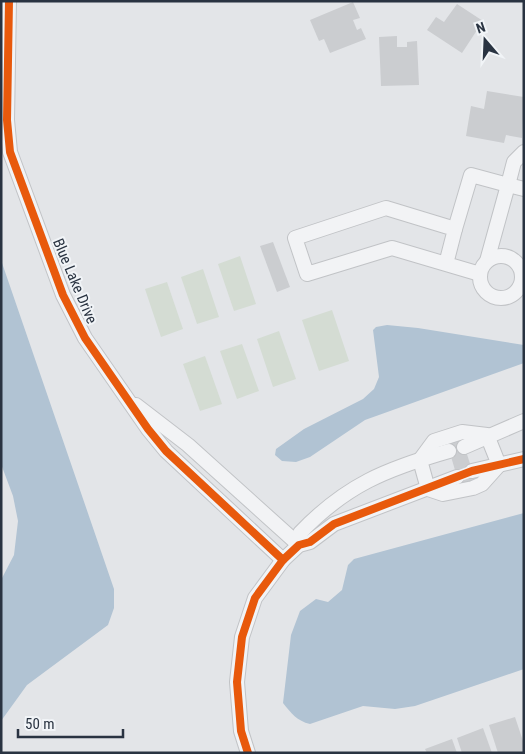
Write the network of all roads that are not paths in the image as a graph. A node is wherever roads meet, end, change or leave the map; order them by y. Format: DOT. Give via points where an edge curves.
graph roads {
  1 [pos="9,1"];
  2 [pos="524,152"];
  3 [pos="508,185"];
  4 [pos="524,189"];
  5 [pos="455,229"];
  6 [pos="487,261"];
  7 [pos="446,264"];
  8 [pos="523,271"];
  9 [pos="480,274"];
  10 [pos="520,293"];
  11 [pos="127,399"];
  12 [pos="524,421"];
  13 [pos="487,435"];
  14 [pos="464,447"];
  15 [pos="449,451"];
  16 [pos="524,459"];
  17 [pos="420,460"];
  18 [pos="499,465"];
  19 [pos="472,472"];
  20 [pos="220,474"];
  21 [pos="457,477"];
  22 [pos="428,489"];
  23 [pos="205,490"];
  24 [pos="299,545"];
  25 [pos="283,560"];
  26 [pos="248,753"];
  1 -- 11 [label="street, Blue Lake Drive" via="7,120 10,152 63,295 85,338"];
  2 -- 3 [label="street" via="518,155"];
  3 -- 4 [label="street"];
  3 -- 5 [label="street" via="471,175"];
  3 -- 6 [label="street"];
  5 -- 7 [label="street"];
  5 -- 7 [label="street" via="386,208 295,238 307,274 392,248"];
  6 -- 8 [label="street" via="507,256"];
  6 -- 9 [label="street"];
  7 -- 9 [label="street"];
  8 -- 10 [label="street"];
  9 -- 10 [label="street" via="483,287 492,296 505,298"];
  11 -- 20 [label="street, Blue Lake Drive" via="162,424"];
  11 -- 23 [label="street, Blue Lake Drive" via="166,452"];
  12 -- 13 [label="street"];
  13 -- 14 [label="street"];
  13 -- 17 [label="street" via="462,432 434,441"];
  13 -- 18 [label="street"];
  15 -- 17 [label="street"];
  16 -- 18 [label="street"];
  17 -- 22 [label="street"];
  17 -- 24 [label="street" via="363,482 338,498 300,533"];
  18 -- 19 [label="street"];
  18 -- 22 [label="street" via="482,484 473,488 443,494"];
  20 -- 23 [label="street"];
  20 -- 24 [label="street, Blue Lake Drive"];
  21 -- 22 [label="street"];
  22 -- 24 [label="street" via="334,524 310,542"];
  23 -- 25 [label="street, Blue Lake Drive"];
  24 -- 25 [label="street"];
  25 -- 26 [label="street" via="255,598 242,637 237,682 241,731"];
}
